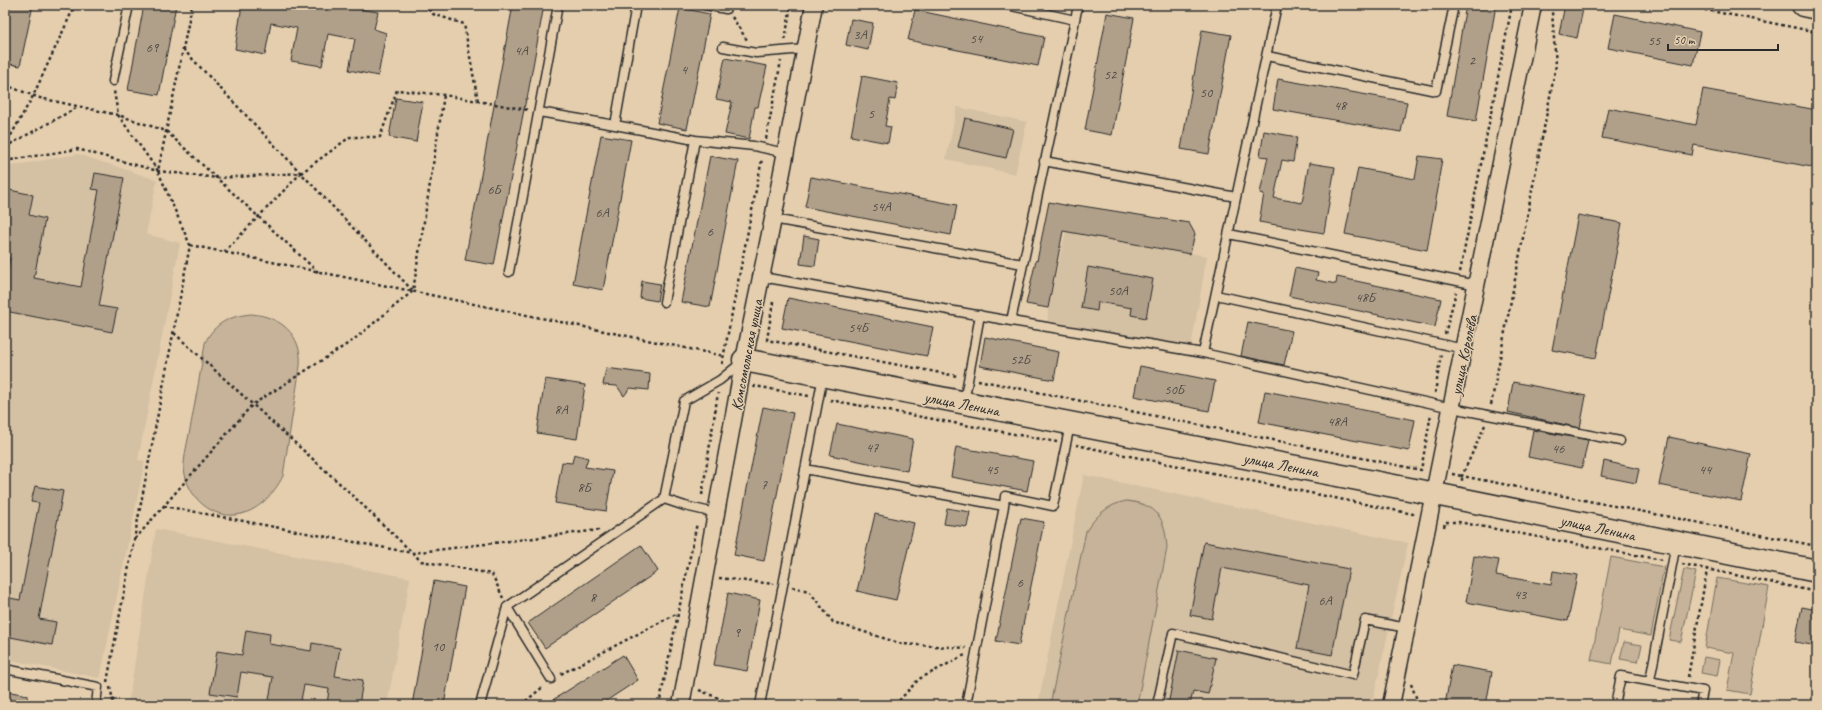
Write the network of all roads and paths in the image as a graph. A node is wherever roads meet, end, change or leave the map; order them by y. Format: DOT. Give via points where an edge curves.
graph roads {
  1 [pos="75,5"];
  2 [pos="129,5"];
  3 [pos="192,5"];
  4 [pos="424,5"];
  5 [pos="558,5"];
  6 [pos="636,5"];
  7 [pos="705,5"];
  8 [pos="814,5"];
  9 [pos="1007,5"];
  10 [pos="1078,5"];
  11 [pos="1277,5"];
  12 [pos="1454,5"];
  13 [pos="1512,5"];
  14 [pos="1533,5"];
  15 [pos="1554,5"];
  16 [pos="1681,5"];
  17 [pos="1803,5"];
  18 [pos="726,7"];
  19 [pos="1817,8"];
  20 [pos="1074,20"];
  21 [pos="1817,32"];
  22 [pos="723,47"];
  23 [pos="183,49"];
  24 [pos="805,49"];
  25 [pos="756,53"];
  26 [pos="1267,56"];
  27 [pos="113,81"];
  28 [pos="5,85"];
  29 [pos="444,95"];
  30 [pos="33,96"];
  31 [pos="478,101"];
  32 [pos="78,106"];
  33 [pos="538,112"];
  34 [pos="118,116"];
  35 [pos="615,125"];
  36 [pos="166,131"];
  37 [pos="695,140"];
  38 [pos="5,146"];
  39 [pos="785,154"];
  40 [pos="5,161"];
  41 [pos="1044,161"];
  42 [pos="158,171"];
  43 [pos="301,173"];
  44 [pos="218,178"];
  45 [pos="1236,197"];
  46 [pos="258,216"];
  47 [pos="773,219"];
  48 [pos="1228,234"];
  49 [pos="190,245"];
  50 [pos="223,252"];
  51 [pos="1023,264"];
  52 [pos="319,272"];
  53 [pos="509,272"];
  54 [pos="762,276"];
  55 [pos="1458,282"];
  56 [pos="1477,285"];
  57 [pos="413,291"];
  58 [pos="1216,295"];
  59 [pos="664,302"];
  60 [pos="980,315"];
  61 [pos="1011,321"];
  62 [pos="174,332"];
  63 [pos="767,340"];
  64 [pos="1442,345"];
  65 [pos="1464,349"];
  66 [pos="1203,353"];
  67 [pos="744,360"];
  68 [pos="823,376"];
  69 [pos="968,378"];
  70 [pos="964,404"];
  71 [pos="1433,404"];
  72 [pos="252,405"];
  73 [pos="1452,408"];
  74 [pos="1489,415"];
  75 [pos="1070,424"];
  76 [pos="1620,441"];
  77 [pos="805,469"];
  78 [pos="1435,494"];
  79 [pos="664,499"];
  80 [pos="164,506"];
  81 [pos="1004,506"];
  82 [pos="715,513"];
  83 [pos="1458,522"];
  84 [pos="624,526"];
  85 [pos="134,540"];
  86 [pos="1817,546"];
  87 [pos="412,553"];
  88 [pos="1674,553"];
  89 [pos="1707,570"];
  90 [pos="1817,571"];
  91 [pos="718,578"];
  92 [pos="782,585"];
  93 [pos="1817,592"];
  94 [pos="507,607"];
  95 [pos="678,613"];
  96 [pos="1407,628"];
  97 [pos="977,649"];
  98 [pos="5,669"];
  99 [pos="108,679"];
  100 [pos="552,679"];
  101 [pos="1650,680"];
  102 [pos="98,687"];
  103 [pos="1686,688"];
  104 [pos="697,690"];
  105 [pos="96,705"];
  106 [pos="114,705"];
  107 [pos="480,705"];
  108 [pos="521,705"];
  109 [pos="681,705"];
  110 [pos="735,705"];
  111 [pos="760,705"];
  112 [pos="895,705"];
  113 [pos="966,705"];
  114 [pos="1157,705"];
  115 [pos="1391,705"];
  116 [pos="1615,705"];
  117 [pos="1700,705"];
  1 -- 30 [label="path"];
  2 -- 27 [label="lane"];
  3 -- 23 [label="path"];
  4 -- 31 [label="path" via="433,14 464,24"];
  5 -- 33 [label="lane"];
  6 -- 35 [label="lane"];
  7 -- 18 [label="lane"];
  8 -- 24 [label="street, Комсомольская улица"];
  9 -- 20 [label="lane"];
  10 -- 20 [label="lane"];
  11 -- 26 [label="lane"];
  12 -- 26 [label="lane" via="1436,92"];
  13 -- 55 [label="path"];
  14 -- 56 [label="street, улица Королёва"];
  15 -- 74 [label="path" via="1552,12 1556,65"];
  16 -- 21 [label="path"];
  17 -- 19 [label="street"];
  18 -- 25 [label="path"];
  20 -- 41 [label="lane"];
  22 -- 25 [label="lane"];
  23 -- 36 [label="path"];
  23 -- 43 [label="path"];
  24 -- 25 [label="lane"];
  24 -- 39 [label="street, Комсомольская улица"];
  26 -- 45 [label="lane"];
  27 -- 34 [label="path"];
  28 -- 30 [label="path"];
  29 -- 31 [label="path"];
  29 -- 43 [label="path" via="397,90 380,137 350,137"];
  29 -- 57 [label="path"];
  30 -- 32 [label="path"];
  30 -- 38 [label="path"];
  31 -- 33 [label="path"];
  32 -- 34 [label="path"];
  32 -- 38 [label="path"];
  33 -- 35 [label="lane"];
  33 -- 53 [label="lane"];
  34 -- 36 [label="path"];
  34 -- 42 [label="path"];
  35 -- 37 [label="lane"];
  36 -- 42 [label="path"];
  36 -- 44 [label="path"];
  37 -- 39 [label="lane" via="754,146"];
  37 -- 59 [label="lane"];
  39 -- 47 [label="street, Комсомольская улица"];
  40 -- 42 [label="path" via="77,149"];
  41 -- 45 [label="lane"];
  41 -- 51 [label="lane"];
  42 -- 44 [label="path"];
  42 -- 49 [label="path"];
  43 -- 44 [label="path"];
  43 -- 46 [label="path"];
  43 -- 57 [label="path"];
  44 -- 46 [label="path"];
  45 -- 48 [label="lane"];
  46 -- 50 [label="path"];
  46 -- 52 [label="path"];
  47 -- 51 [label="lane"];
  47 -- 54 [label="street, Комсомольская улица"];
  48 -- 55 [label="lane"];
  48 -- 58 [label="lane"];
  49 -- 50 [label="path"];
  49 -- 62 [label="path"];
  50 -- 52 [label="path"];
  51 -- 61 [label="lane"];
  52 -- 57 [label="path"];
  54 -- 60 [label="lane"];
  54 -- 67 [label="street, Комсомольская улица"];
  55 -- 56 [label="lane"];
  55 -- 64 [label="path"];
  56 -- 65 [label="street, улица Королёва"];
  57 -- 67 [label="path"];
  57 -- 72 [label="path" via="352,342"];
  58 -- 64 [label="lane"];
  58 -- 66 [label="lane"];
  60 -- 61 [label="lane"];
  60 -- 69 [label="lane"];
  61 -- 66 [label="lane"];
  62 -- 72 [label="path"];
  62 -- 85 [label="path"];
  63 -- 69 [label="path"];
  64 -- 65 [label="lane"];
  64 -- 71 [label="path"];
  65 -- 73 [label="street, улица Королёва"];
  66 -- 71 [label="lane"];
  67 -- 68 [label="street, улица Ленина"];
  67 -- 79 [label="lane" via="720,380 684,401"];
  67 -- 82 [label="street, Комсомольская улица"];
  68 -- 70 [label="street, улица Ленина"];
  68 -- 77 [label="lane"];
  69 -- 70 [label="lane"];
  69 -- 71 [label="path" via="1421,470"];
  70 -- 75 [label="street, улица Ленина"];
  71 -- 73 [label="lane"];
  72 -- 80 [label="path"];
  72 -- 87 [label="path" via="348,491"];
  73 -- 74 [label="lane"];
  73 -- 78 [label="street, улица Королёва"];
  74 -- 76 [label="lane"];
  74 -- 86 [label="path" via="1462,476"];
  75 -- 78 [label="street, улица Ленина"];
  75 -- 81 [label="lane" via="1053,506 1005,496"];
  77 -- 81 [label="lane"];
  77 -- 92 [label="lane"];
  78 -- 88 [label="street, улица Ленина"];
  78 -- 96 [label="street, улица Королёва"];
  79 -- 82 [label="lane"];
  79 -- 84 [label="lane"];
  80 -- 85 [label="path"];
  80 -- 87 [label="path"];
  81 -- 97 [label="lane"];
  82 -- 109 [label="street, Комсомольская улица"];
  83 -- 88 [label="path"];
  84 -- 87 [label="path"];
  84 -- 94 [label="lane"];
  85 -- 99 [label="path"];
  87 -- 94 [label="path" via="421,561 492,574"];
  88 -- 89 [label="path"];
  88 -- 90 [label="street, улица Ленина"];
  88 -- 101 [label="lane"];
  89 -- 93 [label="path"];
  89 -- 103 [label="path"];
  91 -- 92 [label="path"];
  92 -- 97 [label="path" via="809,591 833,622 902,644"];
  92 -- 111 [label="lane"];
  94 -- 100 [label="lane"];
  94 -- 107 [label="lane"];
  95 -- 100 [label="path"];
  96 -- 114 [label="lane" via="1365,620 1353,675 1173,633"];
  96 -- 115 [label="street, улица Королёва"];
  97 -- 112 [label="path" via="919,679"];
  97 -- 113 [label="lane"];
  98 -- 102 [label="lane"];
  99 -- 102 [label="path" via="105,687"];
  99 -- 106 [label="path"];
  100 -- 108 [label="path"];
  101 -- 103 [label="lane"];
  101 -- 116 [label="lane" via="1621,676"];
  102 -- 105 [label="lane"];
  103 -- 117 [label="lane" via="1703,691"];
  104 -- 110 [label="path"];
}
